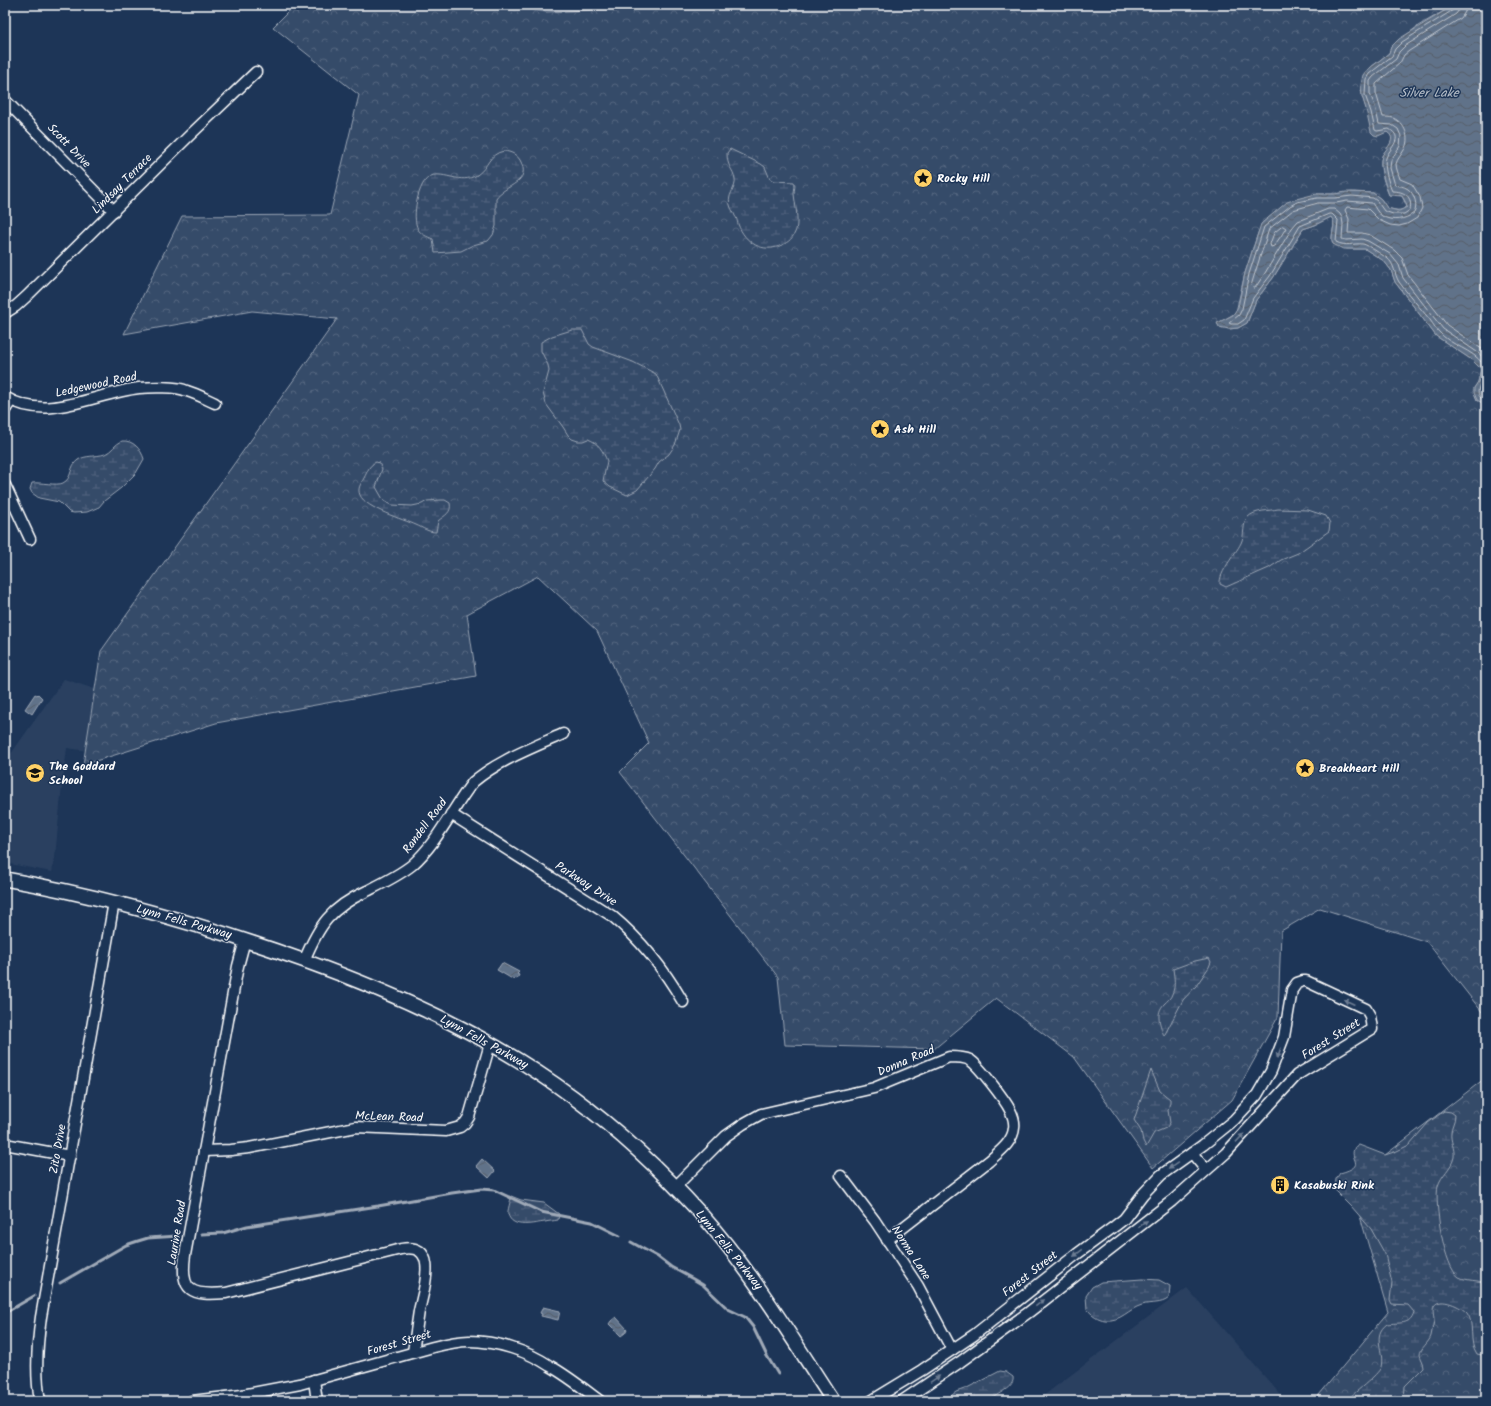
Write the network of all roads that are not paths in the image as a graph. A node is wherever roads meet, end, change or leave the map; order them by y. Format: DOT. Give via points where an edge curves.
graph roads {
  1 [pos="256,72"];
  2 [pos="5,100"];
  3 [pos="114,211"];
  4 [pos="5,313"];
  5 [pos="8,399"];
  6 [pos="215,403"];
  7 [pos="5,410"];
  8 [pos="5,485"];
  9 [pos="30,539"];
  10 [pos="563,734"];
  11 [pos="451,814"];
  12 [pos="5,879"];
  13 [pos="114,902"];
  14 [pos="245,940"];
  15 [pos="304,961"];
  16 [pos="683,1002"];
  17 [pos="490,1044"];
  18 [pos="1264,1084"];
  19 [pos="1278,1095"];
  20 [pos="5,1144"];
  21 [pos="204,1151"];
  22 [pos="1192,1153"];
  23 [pos="70,1156"];
  24 [pos="1206,1170"];
  25 [pos="841,1176"];
  26 [pos="675,1187"];
  27 [pos="887,1240"];
  28 [pos="952,1350"];
  29 [pos="413,1352"];
  30 [pos="314,1380"];
  31 [pos="40,1401"];
  32 [pos="192,1401"];
  33 [pos="317,1401"];
  34 [pos="600,1401"];
  35 [pos="833,1401"];
  36 [pos="871,1401"];
  37 [pos="902,1401"];
  1 -- 3 [label="street, Lindsay Terrace"];
  2 -- 3 [label="street, Scott Drive"];
  3 -- 4 [label="street, Lindsay Terrace" via="26,297"];
  5 -- 6 [label="street, Ledgewood Road" via="23,405 63,407 126,390 161,388 187,390"];
  5 -- 7 [label="street"];
  8 -- 9 [label="street"];
  10 -- 11 [label="street, Randell Road" via="481,775 473,782"];
  11 -- 15 [label="street, Randell Road" via="426,850 405,871 345,902 327,918"];
  11 -- 16 [label="street, Parkway Drive" via="612,916 655,959"];
  12 -- 13 [label="main road, Lynn Fells Parkway"];
  13 -- 14 [label="main road, Lynn Fells Parkway"];
  13 -- 23 [label="street, Zito Drive"];
  14 -- 15 [label="main road, Lynn Fells Parkway"];
  14 -- 21 [label="street, Laurine Road"];
  15 -- 17 [label="main road, Lynn Fells Parkway" via="399,998"];
  17 -- 21 [label="street, McLean Road" via="469,1117 456,1129 437,1131 356,1127 237,1150"];
  17 -- 26 [label="main road, Lynn Fells Parkway" via="584,1105 632,1145"];
  18 -- 19 [label="street"];
  19 -- 18 [label="street, Forest Street, one-way" via="1297,1075 1372,1029 1370,1016 1366,1010 1306,981 1297,983 1290,997 1284,1037"];
  18 -- 22 [label="street, Forest Street" via="1234,1120"];
  24 -- 19 [label="street, Forest Street, one-way" via="1226,1153"];
  20 -- 23 [label="street"];
  21 -- 29 [label="street, Laurine Road" via="185,1255 183,1272 188,1287 202,1294 226,1293 401,1249 413,1249 421,1253 425,1260 427,1274"];
  22 -- 24 [label="street"];
  22 -- 28 [label="street, Forest Street, one-way" via="1161,1175 1115,1226"];
  23 -- 31 [label="street, Zito Drive" via="39,1333 37,1366"];
  37 -- 24 [label="street, Forest Street, one-way" via="1029,1312 1172,1201"];
  25 -- 27 [label="street, Norma Lane"];
  26 -- 27 [label="street, Donna Road" via="726,1136 761,1114 874,1088 949,1057 968,1059 978,1066 1010,1109 1014,1120 1011,1139 989,1161"];
  26 -- 35 [label="main road, Lynn Fells Parkway" via="742,1263"];
  27 -- 28 [label="street, Norma Lane" via="918,1286"];
  28 -- 36 [label="street, Forest Street"];
  29 -- 30 [label="street, Forest Street"];
  29 -- 34 [label="street, Forest Street" via="461,1342 496,1344 520,1351 549,1365"];
  30 -- 32 [label="street, Forest Street" via="266,1391"];
  30 -- 33 [label="street"];
}
